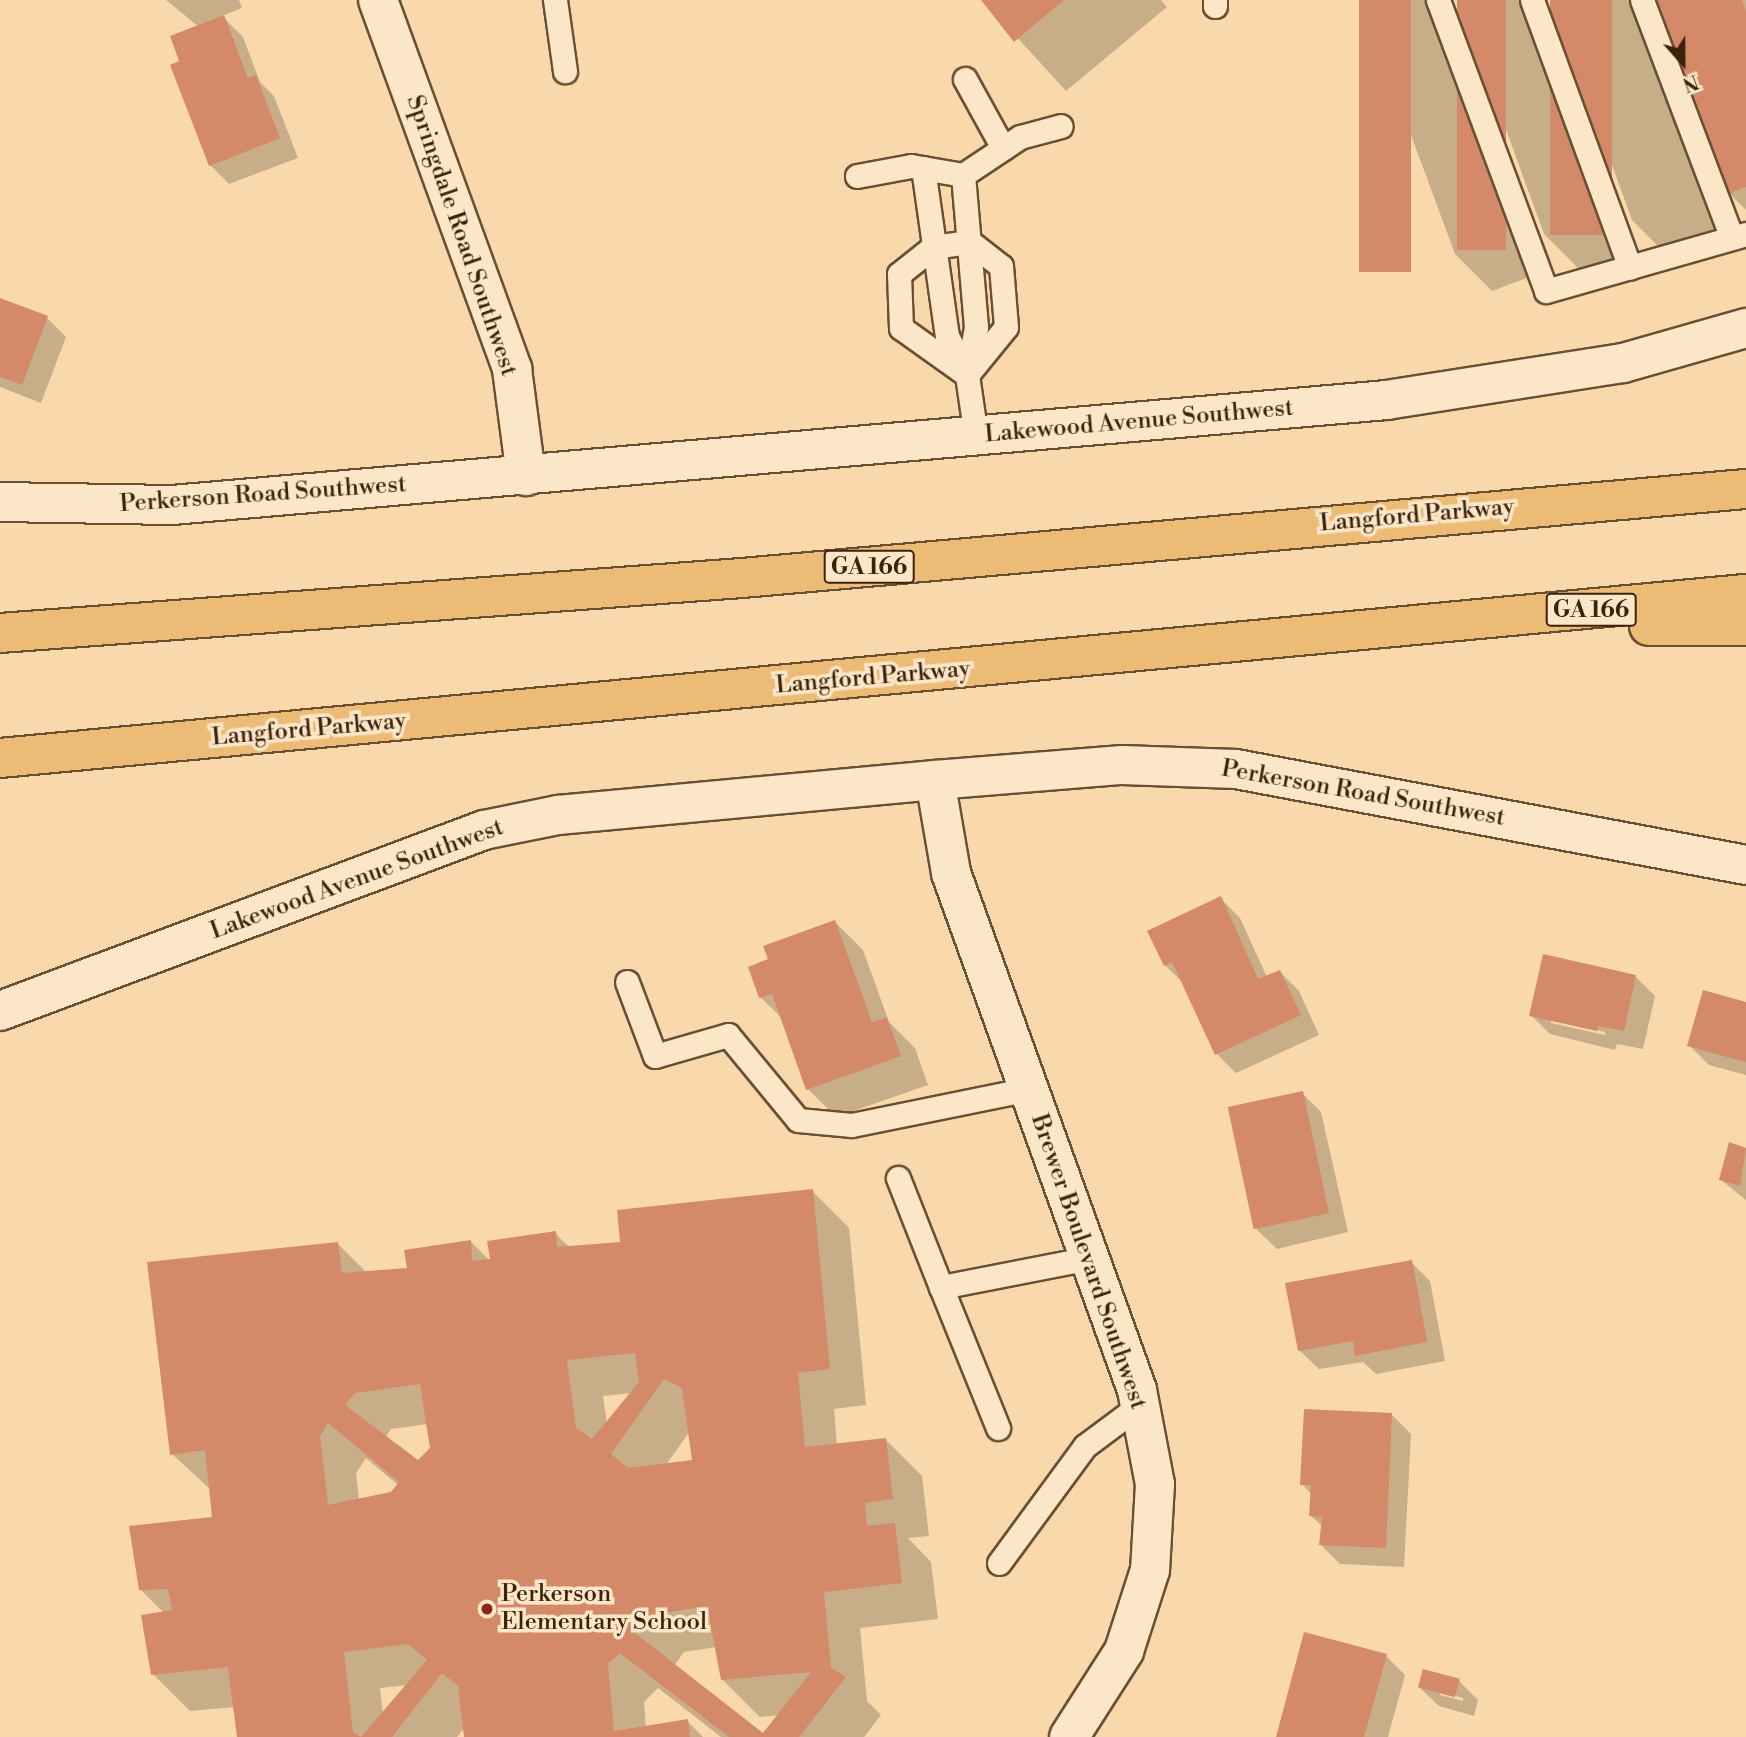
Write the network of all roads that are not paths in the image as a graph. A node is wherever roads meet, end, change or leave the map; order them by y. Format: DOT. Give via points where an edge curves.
graph roads {
  1 [pos="377,0"];
  2 [pos="555,0"];
  3 [pos="1438,0"];
  4 [pos="1532,0"];
  5 [pos="1642,0"];
  6 [pos="565,71"];
  7 [pos="965,79"];
  8 [pos="1061,126"];
  9 [pos="1003,148"];
  10 [pos="923,168"];
  11 [pos="963,175"];
  12 [pos="857,176"];
  13 [pos="1739,236"];
  14 [pos="970,242"];
  15 [pos="933,247"];
  16 [pos="1630,268"];
  17 [pos="1746,328"];
  18 [pos="967,375"];
  19 [pos="976,437"];
  20 [pos="526,476"];
  21 [pos="1743,489"];
  22 [pos="0,502"];
  23 [pos="1746,594"];
  24 [pos="1437,626"];
  25 [pos="1746,626"];
  26 [pos="0,633"];
  27 [pos="0,758"];
  28 [pos="935,780"];
  29 [pos="1746,864"];
  30 [pos="627,982"];
  31 [pos="0,1011"];
  32 [pos="1028,1089"];
  33 [pos="898,1178"];
  34 [pos="1090,1258"];
  35 [pos="941,1286"];
  36 [pos="1140,1405"];
  37 [pos="998,1428"];
  38 [pos="999,1563"];
  39 [pos="1069,1737"];
  1 -- 20 [label="street, Springdale Road Southwest" via="512,369"];
  2 -- 6 [label="lane"];
  3 -- 16 [label="lane" via="1546,291"];
  4 -- 16 [label="lane"];
  5 -- 13 [label="lane"];
  7 -- 9 [label="lane"];
  8 -- 9 [label="lane" via="1020,137"];
  9 -- 11 [label="lane"];
  10 -- 11 [label="lane"];
  10 -- 12 [label="lane"];
  10 -- 15 [label="lane"];
  11 -- 14 [label="lane"];
  13 -- 16 [label="lane"];
  14 -- 15 [label="lane"];
  14 -- 18 [label="lane" via="976,327"];
  14 -- 18 [label="lane" via="1001,266 1006,327"];
  15 -- 18 [label="lane" via="947,337"];
  15 -- 18 [label="lane" via="900,274 901,328"];
  17 -- 19 [label="street, Lakewood Avenue Southwest" via="1623,363 1386,400"];
  18 -- 19 [label="lane"];
  19 -- 20 [label="street, Lakewood Avenue Southwest"];
  20 -- 22 [label="street, Perkerson Road Southwest" via="172,505"];
  21 -- 26 [label="highway, Langford Parkway / GA 166" via="742,578"];
  23 -- 24 [label="highway, Langford Parkway / GA 166"];
  24 -- 25 [label="highway"];
  24 -- 27 [label="highway, Langford Parkway / GA 166"];
  28 -- 29 [label="street, Perkerson Road Southwest" via="1122,765 1236,768"];
  28 -- 31 [label="street, Lakewood Avenue Southwest" via="558,815 484,830"];
  28 -- 32 [label="street, Brewer Boulevard Southwest" via="951,873"];
  30 -- 32 [label="lane" via="655,1056 728,1035 798,1120 852,1125"];
  32 -- 34 [label="street, Brewer Boulevard Southwest"];
  33 -- 35 [label="lane"];
  34 -- 35 [label="lane"];
  34 -- 36 [label="street, Brewer Boulevard Southwest"];
  35 -- 37 [label="lane"];
  36 -- 38 [label="lane" via="1085,1446"];
  36 -- 39 [label="street, Brewer Boulevard Southwest" via="1155,1484 1150,1570 1124,1651"];
}
